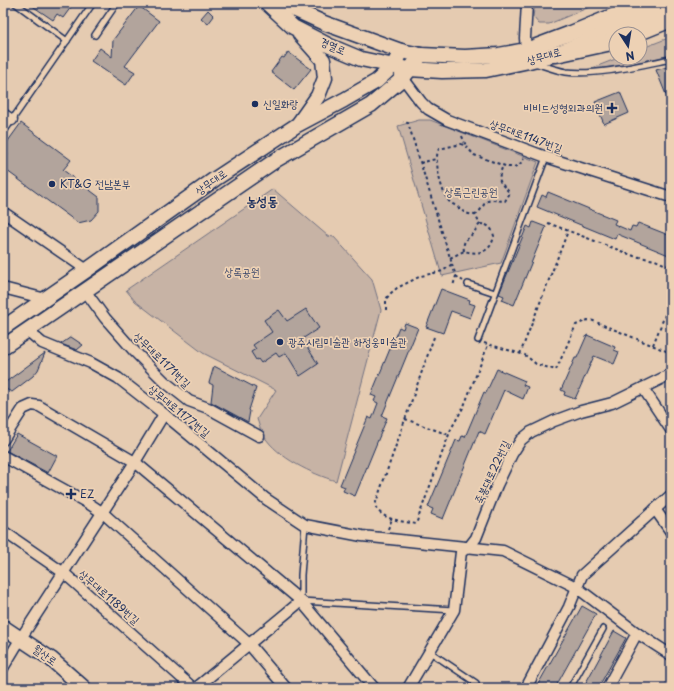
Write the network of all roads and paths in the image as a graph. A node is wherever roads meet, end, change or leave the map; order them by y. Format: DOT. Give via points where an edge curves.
graph roads {
  1 [pos="16,3"];
  2 [pos="94,3"];
  3 [pos="117,3"];
  4 [pos="267,3"];
  5 [pos="280,3"];
  6 [pos="528,3"];
  7 [pos="620,3"];
  8 [pos="644,3"];
  9 [pos="671,5"];
  10 [pos="671,19"];
  11 [pos="293,27"];
  12 [pos="648,28"];
  13 [pos="95,35"];
  14 [pos="67,41"];
  15 [pos="608,43"];
  16 [pos="401,51"];
  17 [pos="556,54"];
  18 [pos="421,55"];
  19 [pos="528,56"];
  20 [pos="671,59"];
  21 [pos="393,66"];
  22 [pos="406,73"];
  23 [pos="3,114"];
  24 [pos="12,120"];
  25 [pos="403,122"];
  26 [pos="297,125"];
  27 [pos="3,133"];
  28 [pos="530,151"];
  29 [pos="546,157"];
  30 [pos="436,159"];
  31 [pos="420,163"];
  32 [pos="503,165"];
  33 [pos="671,197"];
  34 [pos="3,212"];
  35 [pos="475,215"];
  36 [pos="548,223"];
  37 [pos="480,224"];
  38 [pos="568,231"];
  39 [pos="464,251"];
  40 [pos="450,258"];
  41 [pos="452,264"];
  42 [pos="671,267"];
  43 [pos="87,270"];
  44 [pos="468,284"];
  45 [pos="452,286"];
  46 [pos="3,288"];
  47 [pos="86,292"];
  48 [pos="495,293"];
  49 [pos="46,299"];
  50 [pos="671,300"];
  51 [pos="386,310"];
  52 [pos="3,328"];
  53 [pos="28,331"];
  54 [pos="434,337"];
  55 [pos="478,340"];
  56 [pos="488,344"];
  57 [pos="653,346"];
  58 [pos="3,347"];
  59 [pos="671,353"];
  60 [pos="520,354"];
  61 [pos="671,374"];
  62 [pos="643,388"];
  63 [pos="164,414"];
  64 [pos="405,418"];
  65 [pos="671,430"];
  66 [pos="449,435"];
  67 [pos="259,436"];
  68 [pos="3,440"];
  69 [pos="3,456"];
  70 [pos="135,462"];
  71 [pos="671,495"];
  72 [pos="655,509"];
  73 [pos="103,513"];
  74 [pos="305,525"];
  75 [pos="3,531"];
  76 [pos="671,532"];
  77 [pos="469,547"];
  78 [pos="64,573"];
  79 [pos="576,588"];
  80 [pos="301,601"];
  81 [pos="454,610"];
  82 [pos="3,627"];
  83 [pos="603,629"];
  84 [pos="637,633"];
  85 [pos="21,638"];
  86 [pos="248,643"];
  87 [pos="430,652"];
  88 [pos="670,653"];
  89 [pos="3,668"];
  90 [pos="84,688"];
  91 [pos="194,688"];
  92 [pos="286,688"];
  93 [pos="374,688"];
  94 [pos="408,688"];
  95 [pos="473,688"];
  96 [pos="526,688"];
  97 [pos="570,688"];
  98 [pos="607,688"];
  1 -- 14 [label="lane"];
  2 -- 14 [label="lane"];
  3 -- 13 [label="lane"];
  4 -- 11 [label="street, 경열로"];
  5 -- 16 [label="street, 경열로" via="324,23"];
  6 -- 19 [label="street" via="525,38"];
  7 -- 19 [label="street, 상무대로" via="595,14"];
  8 -- 19 [label="street, 상무대로" via="571,33"];
  9 -- 17 [label="street, 상무대로"];
  10 -- 12 [label="main road"];
  11 -- 21 [label="street, 경열로" via="330,46 361,58"];
  11 -- 26 [label="street" via="324,60 325,78 318,96"];
  14 -- 24 [label="lane"];
  15 -- 17 [label="main road"];
  16 -- 18 [label="street, 상무대로"];
  16 -- 21 [label="street, 상무대로"];
  17 -- 19 [label="street, 상무대로"];
  18 -- 19 [label="street, 상무대로"];
  18 -- 22 [label="street, 상무대로"];
  19 -- 20 [label="lane" via="558,70 582,72 599,72"];
  19 -- 22 [label="street, 상무대로" via="486,70"];
  21 -- 22 [label="street, 경열로"];
  21 -- 26 [label="street, 상무대로" via="377,81"];
  22 -- 28 [label="street, 상무대로1147번길" via="421,102 435,114"];
  22 -- 47 [label="street, 상무대로" via="370,105 276,160"];
  23 -- 24 [label="street"];
  24 -- 27 [label="lane"];
  25 -- 31 [label="path" via="408,123"];
  26 -- 43 [label="street, 상무대로" via="215,179"];
  28 -- 29 [label="street, 상무대로1147번길"];
  28 -- 32 [label="path" via="519,165"];
  29 -- 33 [label="street, 상무대로1147번길"];
  29 -- 48 [label="lane"];
  30 -- 31 [label="path"];
  30 -- 32 [label="path" via="439,149 461,144 474,155"];
  30 -- 35 [label="path" via="441,185 448,201 463,212"];
  31 -- 40 [label="path"];
  32 -- 35 [label="path" via="499,181 510,193 505,201 489,200"];
  34 -- 43 [label="street"];
  35 -- 37 [label="path"];
  36 -- 38 [label="path"];
  37 -- 39 [label="path" via="465,239"];
  37 -- 39 [label="path" via="487,224 493,231 491,246 476,254"];
  38 -- 42 [label="path"];
  38 -- 60 [label="path"];
  39 -- 40 [label="path"];
  40 -- 41 [label="path"];
  41 -- 45 [label="path" via="456,276"];
  41 -- 51 [label="path" via="443,271 421,276 394,290 386,299"];
  43 -- 49 [label="street, 상무대로"];
  44 -- 48 [label="lane"];
  46 -- 49 [label="street"];
  47 -- 53 [label="street, 상무대로"];
  47 -- 67 [label="street, 상무대로1171번길" via="105,318 165,382 189,401 208,408"];
  48 -- 55 [label="lane"];
  49 -- 52 [label="street, 상무대로"];
  50 -- 57 [label="path"];
  53 -- 58 [label="street, 상무대로"];
  53 -- 63 [label="street, 상무대로1177번길" via="42,343 105,370"];
  54 -- 64 [label="path"];
  55 -- 56 [label="path"];
  56 -- 60 [label="path"];
  56 -- 66 [label="path" via="469,396"];
  57 -- 59 [label="path"];
  57 -- 60 [label="path" via="599,322 588,320 576,325 556,370 536,364"];
  61 -- 62 [label="street, 죽봉대로22번길"];
  62 -- 65 [label="street"];
  62 -- 77 [label="street, 죽봉대로22번길" via="612,403 554,421 530,432 521,440 497,486 476,538"];
  63 -- 70 [label="street"];
  63 -- 74 [label="street, 상무대로1177번길" via="266,499"];
  64 -- 66 [label="path"];
  64 -- 66 [label="path" via="375,505 379,512 392,519 416,524"];
  68 -- 70 [label="street" via="23,409 32,405 39,406"];
  69 -- 73 [label="street"];
  70 -- 73 [label="street"];
  70 -- 80 [label="street"];
  71 -- 72 [label="street"];
  72 -- 76 [label="street"];
  72 -- 79 [label="street" via="582,575"];
  73 -- 78 [label="street"];
  73 -- 86 [label="street"];
  74 -- 77 [label="street, 상무대로1177번길" via="362,536"];
  74 -- 80 [label="lane"];
  75 -- 78 [label="street, 상무대로1189번길"];
  77 -- 79 [label="street, 상무대로1177번길" via="503,551"];
  77 -- 81 [label="street, 죽봉대로22번길" via="461,552"];
  78 -- 85 [label="street"];
  78 -- 91 [label="street, 상무대로1189번길"];
  79 -- 84 [label="street, 상무대로1177번길"];
  79 -- 96 [label="street" via="569,607"];
  80 -- 81 [label="lane"];
  80 -- 86 [label="street"];
  80 -- 93 [label="street"];
  81 -- 87 [label="street"];
  82 -- 85 [label="street, 월산로"];
  83 -- 97 [label="lane"];
  84 -- 88 [label="street, 상무대로1177번길"];
  84 -- 98 [label="street"];
  85 -- 89 [label="street"];
  85 -- 90 [label="street, 월산로" via="56,663"];
  86 -- 91 [label="street"];
  86 -- 92 [label="street"];
  87 -- 94 [label="street"];
  87 -- 95 [label="lane" via="476,683"];
}
